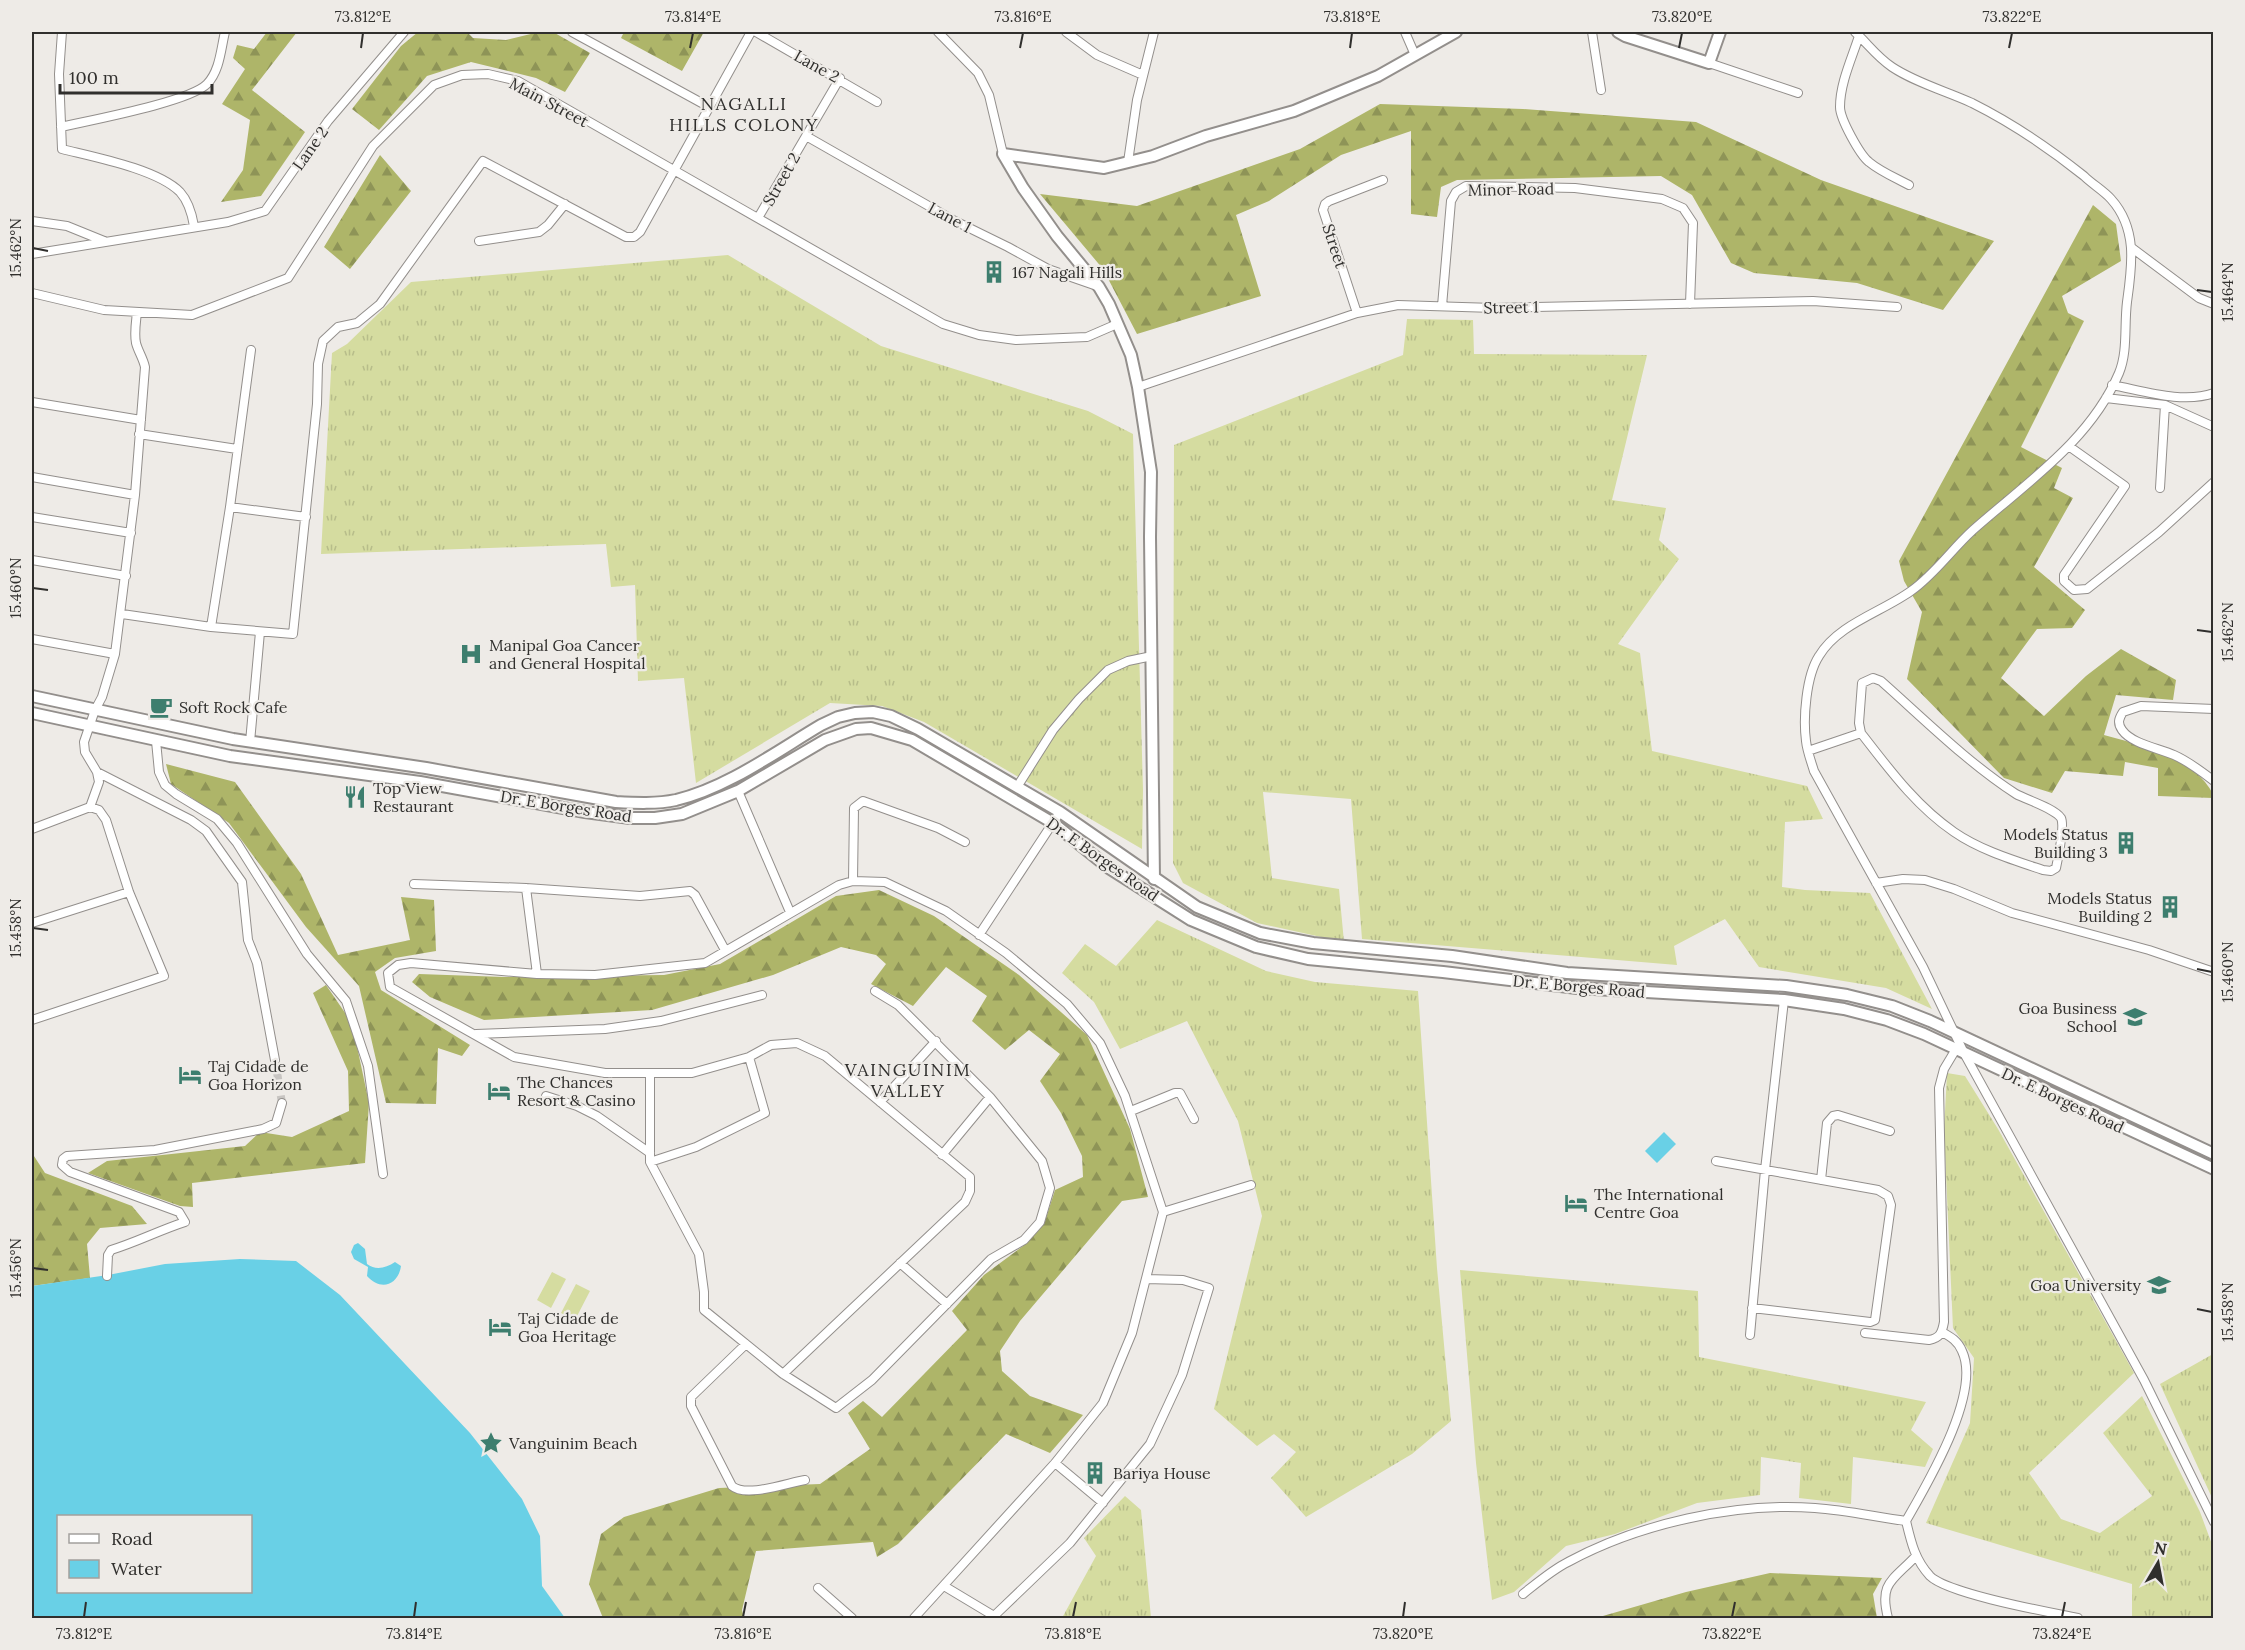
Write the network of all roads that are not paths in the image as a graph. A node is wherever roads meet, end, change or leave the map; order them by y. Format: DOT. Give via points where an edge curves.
graph roads {
  1 [pos="63,32"];
  2 [pos="225,32"];
  3 [pos="404,32"];
  4 [pos="572,32"];
  5 [pos="751,32"];
  6 [pos="756,32"];
  7 [pos="938,32"];
  8 [pos="1066,32"];
  9 [pos="1154,32"];
  10 [pos="1405,32"];
  11 [pos="1456,32"];
  12 [pos="1592,32"];
  13 [pos="1618,32"];
  14 [pos="1720,32"];
  15 [pos="1857,34"];
  16 [pos="1414,55"];
  17 [pos="1709,63"];
  18 [pos="1143,75"];
  19 [pos="840,78"];
  20 [pos="1601,90"];
  21 [pos="1798,93"];
  22 [pos="877,102"];
  23 [pos="709,107"];
  24 [pos="61,127"];
  25 [pos="806,136"];
  26 [pos="1003,154"];
  27 [pos="1128,162"];
  28 [pos="675,172"];
  29 [pos="1383,180"];
  30 [pos="1909,185"];
  31 [pos="565,204"];
  32 [pos="758,218"];
  33 [pos="32,221"];
  34 [pos="194,226"];
  35 [pos="105,241"];
  36 [pos="479,241"];
  37 [pos="2132,248"];
  38 [pos="32,254"];
  39 [pos="1099,287"];
  40 [pos="32,292"];
  41 [pos="1690,304"];
  42 [pos="2214,304"];
  43 [pos="1442,306"];
  44 [pos="1897,307"];
  45 [pos="137,312"];
  46 [pos="1357,313"];
  47 [pos="1118,324"];
  48 [pos="250,350"];
  49 [pos="2112,385"];
  50 [pos="1138,387"];
  51 [pos="2214,393"];
  52 [pos="2106,398"];
  53 [pos="32,402"];
  54 [pos="2165,405"];
  55 [pos="141,420"];
  56 [pos="2214,427"];
  57 [pos="140,434"];
  58 [pos="2070,447"];
  59 [pos="237,449"];
  60 [pos="32,477"];
  61 [pos="2214,482"];
  62 [pos="2160,489"];
  63 [pos="135,495"];
  64 [pos="230,507"];
  65 [pos="32,517"];
  66 [pos="306,517"];
  67 [pos="131,533"];
  68 [pos="32,560"];
  69 [pos="126,576"];
  70 [pos="122,614"];
  71 [pos="211,627"];
  72 [pos="260,632"];
  73 [pos="32,639"];
  74 [pos="115,654"];
  75 [pos="1152,656"];
  76 [pos="32,696"];
  77 [pos="2214,709"];
  78 [pos="95,710"];
  79 [pos="32,713"];
  80 [pos="91,727"];
  81 [pos="1861,734"];
  82 [pos="156,741"];
  83 [pos="249,742"];
  84 [pos="1808,751"];
  85 [pos="98,772"];
  86 [pos="2214,781"];
  87 [pos="1017,787"];
  88 [pos="738,791"];
  89 [pos="90,807"];
  90 [pos="1060,812"];
  91 [pos="1053,823"];
  92 [pos="32,829"];
  93 [pos="966,842"];
  94 [pos="1155,879"];
  95 [pos="853,881"];
  96 [pos="414,884"];
  97 [pos="1876,884"];
  98 [pos="526,888"];
  99 [pos="129,892"];
  100 [pos="790,912"];
  101 [pos="32,923"];
  102 [pos="979,934"];
  103 [pos="726,950"];
  104 [pos="2214,972"];
  105 [pos="537,974"];
  106 [pos="875,991"];
  107 [pos="762,995"];
  108 [pos="1785,1000"];
  109 [pos="32,1020"];
  110 [pos="1956,1033"];
  111 [pos="474,1034"];
  112 [pos="936,1041"];
  113 [pos="1960,1051"];
  114 [pos="749,1057"];
  115 [pos="275,1060"];
  116 [pos="650,1073"];
  117 [pos="546,1096"];
  118 [pos="990,1097"];
  119 [pos="880,1102"];
  120 [pos="282,1103"];
  121 [pos="1131,1111"];
  122 [pos="1194,1119"];
  123 [pos="1890,1131"];
  124 [pos="650,1153"];
  125 [pos="2214,1154"];
  126 [pos="942,1155"];
  127 [pos="1716,1161"];
  128 [pos="650,1162"];
  129 [pos="2214,1169"];
  130 [pos="1765,1170"];
  131 [pos="383,1174"];
  132 [pos="1821,1180"];
  133 [pos="1251,1185"];
  134 [pos="1163,1212"];
  135 [pos="900,1263"];
  136 [pos="107,1276"];
  137 [pos="1146,1279"];
  138 [pos="947,1304"];
  139 [pos="1752,1308"];
  140 [pos="1942,1332"];
  141 [pos="1865,1333"];
  142 [pos="1750,1335"];
  143 [pos="746,1344"];
  144 [pos="783,1374"];
  145 [pos="1055,1463"];
  146 [pos="805,1480"];
  147 [pos="1103,1503"];
  148 [pos="1905,1521"];
  149 [pos="2214,1522"];
  150 [pos="1915,1557"];
  151 [pos="944,1586"];
  152 [pos="818,1588"];
  153 [pos="1523,1594"];
  154 [pos="994,1617"];
  155 [pos="852,1618"];
  156 [pos="914,1618"];
  157 [pos="1888,1618"];
  158 [pos="2078,1618"];
  1 -- 24 [label="street" via="59,74"];
  2 -- 24 [label="street" via="217,67 207,84 185,97"];
  3 -- 34 [label="street, Lane 2" via="328,121 265,211 228,222"];
  4 -- 23 [label="street"];
  5 -- 23 [label="street"];
  6 -- 19 [label="street, Lane 2"];
  7 -- 26 [label="street" via="978,73 989,95"];
  8 -- 18 [label="street" via="1097,55"];
  9 -- 18 [label="street"];
  10 -- 16 [label="street"];
  11 -- 16 [label="main road"];
  12 -- 20 [label="street"];
  13 -- 17 [label="main road"];
  14 -- 17 [label="main road"];
  15 -- 30 [label="street" via="1839,108 1844,124 1864,158"];
  15 -- 37 [label="street" via="1894,69 2018,128 2056,154 2112,199 2127,226"];
  16 -- 27 [label="main road" via="1378,76 1294,111"];
  17 -- 21 [label="street"];
  18 -- 27 [label="street"];
  19 -- 22 [label="street, Lane 2"];
  19 -- 25 [label="street, Street 2"];
  23 -- 28 [label="street"];
  24 -- 34 [label="street" via="62,149 122,164 167,182 191,210"];
  25 -- 32 [label="street, Street 2"];
  25 -- 39 [label="street, Lane 1" via="1047,269"];
  26 -- 27 [label="main road" via="1104,168"];
  26 -- 39 [label="main road" via="1057,236"];
  28 -- 31 [label="street" via="634,237 626,237"];
  28 -- 32 [label="street, Main Street"];
  28 -- 45 [label="street, Main Street" via="518,81 488,74 462,75 434,85 373,146 288,278 192,315"];
  29 -- 46 [label="street, Street" via="1329,201 1323,210"];
  31 -- 36 [label="street" via="539,232"];
  31 -- 66 [label="street" via="483,161 380,304 357,323 338,327 323,341"];
  32 -- 47 [label="street, Main Street" via="943,324 979,335 1016,340 1087,337"];
  33 -- 35 [label="street" via="68,226"];
  34 -- 35 [label="street, Lane 2"];
  35 -- 38 [label="street, Lane 2"];
  37 -- 42 [label="street" via="2199,298"];
  37 -- 49 [label="street" via="2124,355"];
  39 -- 47 [label="main road"];
  40 -- 45 [label="street, Main Street" via="104,310"];
  41 -- 43 [label="street, Street 1"];
  41 -- 43 [label="street, Minor Road" via="1693,223 1683,208 1662,199 1575,188 1466,186 1451,201"];
  41 -- 44 [label="street, Street 1" via="1813,301"];
  43 -- 46 [label="street, Street 1" via="1398,305"];
  45 -- 55 [label="street" via="135,333 145,367"];
  46 -- 50 [label="street, Street 1"];
  47 -- 50 [label="main road" via="1131,355"];
  48 -- 59 [label="street"];
  49 -- 51 [label="street" via="2182,397 2201,398"];
  49 -- 52 [label="street"];
  50 -- 75 [label="main road" via="1151,472"];
  52 -- 54 [label="street"];
  52 -- 58 [label="street"];
  53 -- 55 [label="street"];
  54 -- 56 [label="street"];
  54 -- 62 [label="street"];
  55 -- 57 [label="street"];
  57 -- 59 [label="street"];
  57 -- 63 [label="street"];
  58 -- 61 [label="street" via="2125,486 2064,575 2064,581 2074,590 2087,589"];
  58 -- 84 [label="street" via="1971,532 1928,578 1838,634 1818,656 1808,684"];
  59 -- 64 [label="street"];
  60 -- 63 [label="street"];
  63 -- 67 [label="street"];
  64 -- 66 [label="street"];
  64 -- 71 [label="street"];
  65 -- 67 [label="street"];
  66 -- 72 [label="street" via="293,634"];
  67 -- 69 [label="street"];
  68 -- 69 [label="street"];
  69 -- 70 [label="street"];
  70 -- 71 [label="street"];
  70 -- 74 [label="street"];
  71 -- 72 [label="street"];
  72 -- 83 [label="street"];
  73 -- 74 [label="street"];
  74 -- 78 [label="street"];
  75 -- 87 [label="street" via="1108,669 1053,730"];
  75 -- 94 [label="main road"];
  76 -- 78 [label="main road, Dr. E Borges Road"];
  77 -- 86 [label="street" via="2141,706 2123,712 2119,720 2127,736 2174,755"];
  78 -- 80 [label="street"];
  78 -- 83 [label="main road, Dr. E Borges Road"];
  79 -- 80 [label="main road, Dr. E Borges Road"];
  80 -- 82 [label="main road, Dr. E Borges Road"];
  80 -- 85 [label="street" via="84,742 85,752"];
  81 -- 81 [label="street" via="1860,691 1862,683 1874,678 2006,786 2056,813 2063,826 2056,868 2043,870 2001,856 1955,833 1902,785"];
  81 -- 84 [label="street"];
  82 -- 88 [label="main road, Dr. E Borges Road" via="630,818 682,814"];
  82 -- 131 [label="street" via="159,772 165,785 217,819 307,954 346,1001 368,1066"];
  83 -- 87 [label="main road, Dr. E Borges Road" via="643,804 676,800 720,783 838,717 873,712 918,729"];
  84 -- 97 [label="street" via="1814,771"];
  85 -- 89 [label="street" via="99,782"];
  85 -- 115 [label="street" via="206,831 242,882 248,940 257,963"];
  87 -- 90 [label="main road, Dr. E Borges Road"];
  88 -- 91 [label="main road, Dr. E Borges Road" via="825,740 871,728 912,740"];
  88 -- 100 [label="street"];
  89 -- 92 [label="street"];
  89 -- 99 [label="street" via="99,810 106,820"];
  90 -- 91 [label="street"];
  90 -- 94 [label="main road, Dr. E Borges Road"];
  91 -- 102 [label="street"];
  91 -- 108 [label="main road, Dr. E Borges Road" via="1109,868 1191,920 1266,950 1308,959 1577,988"];
  93 -- 95 [label="street" via="862,801 854,808"];
  94 -- 110 [label="main road, Dr. E Borges Road" via="1197,907 1271,936 1568,972 1786,986 1892,1006"];
  95 -- 100 [label="street"];
  95 -- 102 [label="street" via="885,882 945,911"];
  96 -- 98 [label="street"];
  97 -- 104 [label="street" via="1925,880 2012,912"];
  97 -- 110 [label="street"];
  98 -- 103 [label="street" via="640,896 690,891"];
  98 -- 105 [label="street"];
  99 -- 101 [label="street"];
  99 -- 109 [label="street" via="164,976"];
  100 -- 103 [label="street"];
  102 -- 121 [label="street" via="1043,983 1100,1043"];
  103 -- 105 [label="street" via="705,963 595,975"];
  105 -- 111 [label="street" via="411,963 398,965 388,973 390,987"];
  106 -- 112 [label="street" via="898,1005"];
  107 -- 111 [label="street" via="661,1021 605,1029"];
  108 -- 113 [label="main road, Dr. E Borges Road" via="1887,1020"];
  108 -- 130 [label="street"];
  110 -- 113 [label="street"];
  110 -- 125 [label="main road, Dr. E Borges Road"];
  111 -- 116 [label="street" via="514,1057 605,1073"];
  112 -- 118 [label="street"];
  112 -- 119 [label="street"];
  113 -- 129 [label="main road, Dr. E Borges Road"];
  113 -- 140 [label="street" via="1944,1069 1939,1088"];
  113 -- 149 [label="street" via="2144,1380"];
  114 -- 116 [label="street" via="692,1072"];
  114 -- 119 [label="street" via="771,1045 797,1043 825,1056"];
  114 -- 128 [label="street" via="765,1113 696,1147"];
  116 -- 124 [label="street"];
  117 -- 124 [label="street" via="597,1116"];
  118 -- 126 [label="street"];
  118 -- 138 [label="street" via="1042,1161 1050,1188 1040,1222 1024,1240 991,1259"];
  119 -- 126 [label="street"];
  120 -- 136 [label="street" via="276,1123 263,1130 155,1150 67,1156 62,1165 70,1172 179,1212 185,1222 111,1250"];
  121 -- 122 [label="street" via="1180,1093"];
  121 -- 134 [label="street"];
  123 -- 132 [label="street" via="1833,1116 1827,1123"];
  124 -- 128 [label="street"];
  126 -- 135 [label="street" via="970,1178 970,1191 965,1202"];
  127 -- 130 [label="street"];
  128 -- 143 [label="street" via="699,1254 704,1310"];
  130 -- 132 [label="street"];
  130 -- 139 [label="street"];
  132 -- 139 [label="street" via="1878,1190 1888,1196 1891,1205 1875,1320"];
  133 -- 134 [label="street"];
  134 -- 137 [label="street"];
  135 -- 138 [label="street"];
  135 -- 144 [label="street"];
  137 -- 145 [label="street" via="1132,1333 1103,1403"];
  137 -- 147 [label="street" via="1183,1280 1209,1288 1182,1375 1150,1444"];
  138 -- 144 [label="street" via="872,1380 836,1408"];
  139 -- 142 [label="street"];
  140 -- 141 [label="street" via="1929,1340"];
  140 -- 148 [label="street" via="1957,1341 1963,1352 1966,1381 1958,1419"];
  143 -- 144 [label="street"];
  143 -- 146 [label="street" via="691,1397 691,1406 738,1491"];
  145 -- 147 [label="street"];
  145 -- 151 [label="street"];
  147 -- 154 [label="street" via="1070,1543"];
  148 -- 150 [label="street"];
  148 -- 153 [label="street" via="1815,1508 1743,1509 1683,1520 1632,1534 1567,1562"];
  150 -- 157 [label="street" via="1884,1592"];
  150 -- 158 [label="street" via="1932,1578 1958,1591"];
  151 -- 154 [label="street"];
  151 -- 156 [label="street"];
  152 -- 155 [label="street"];
}
